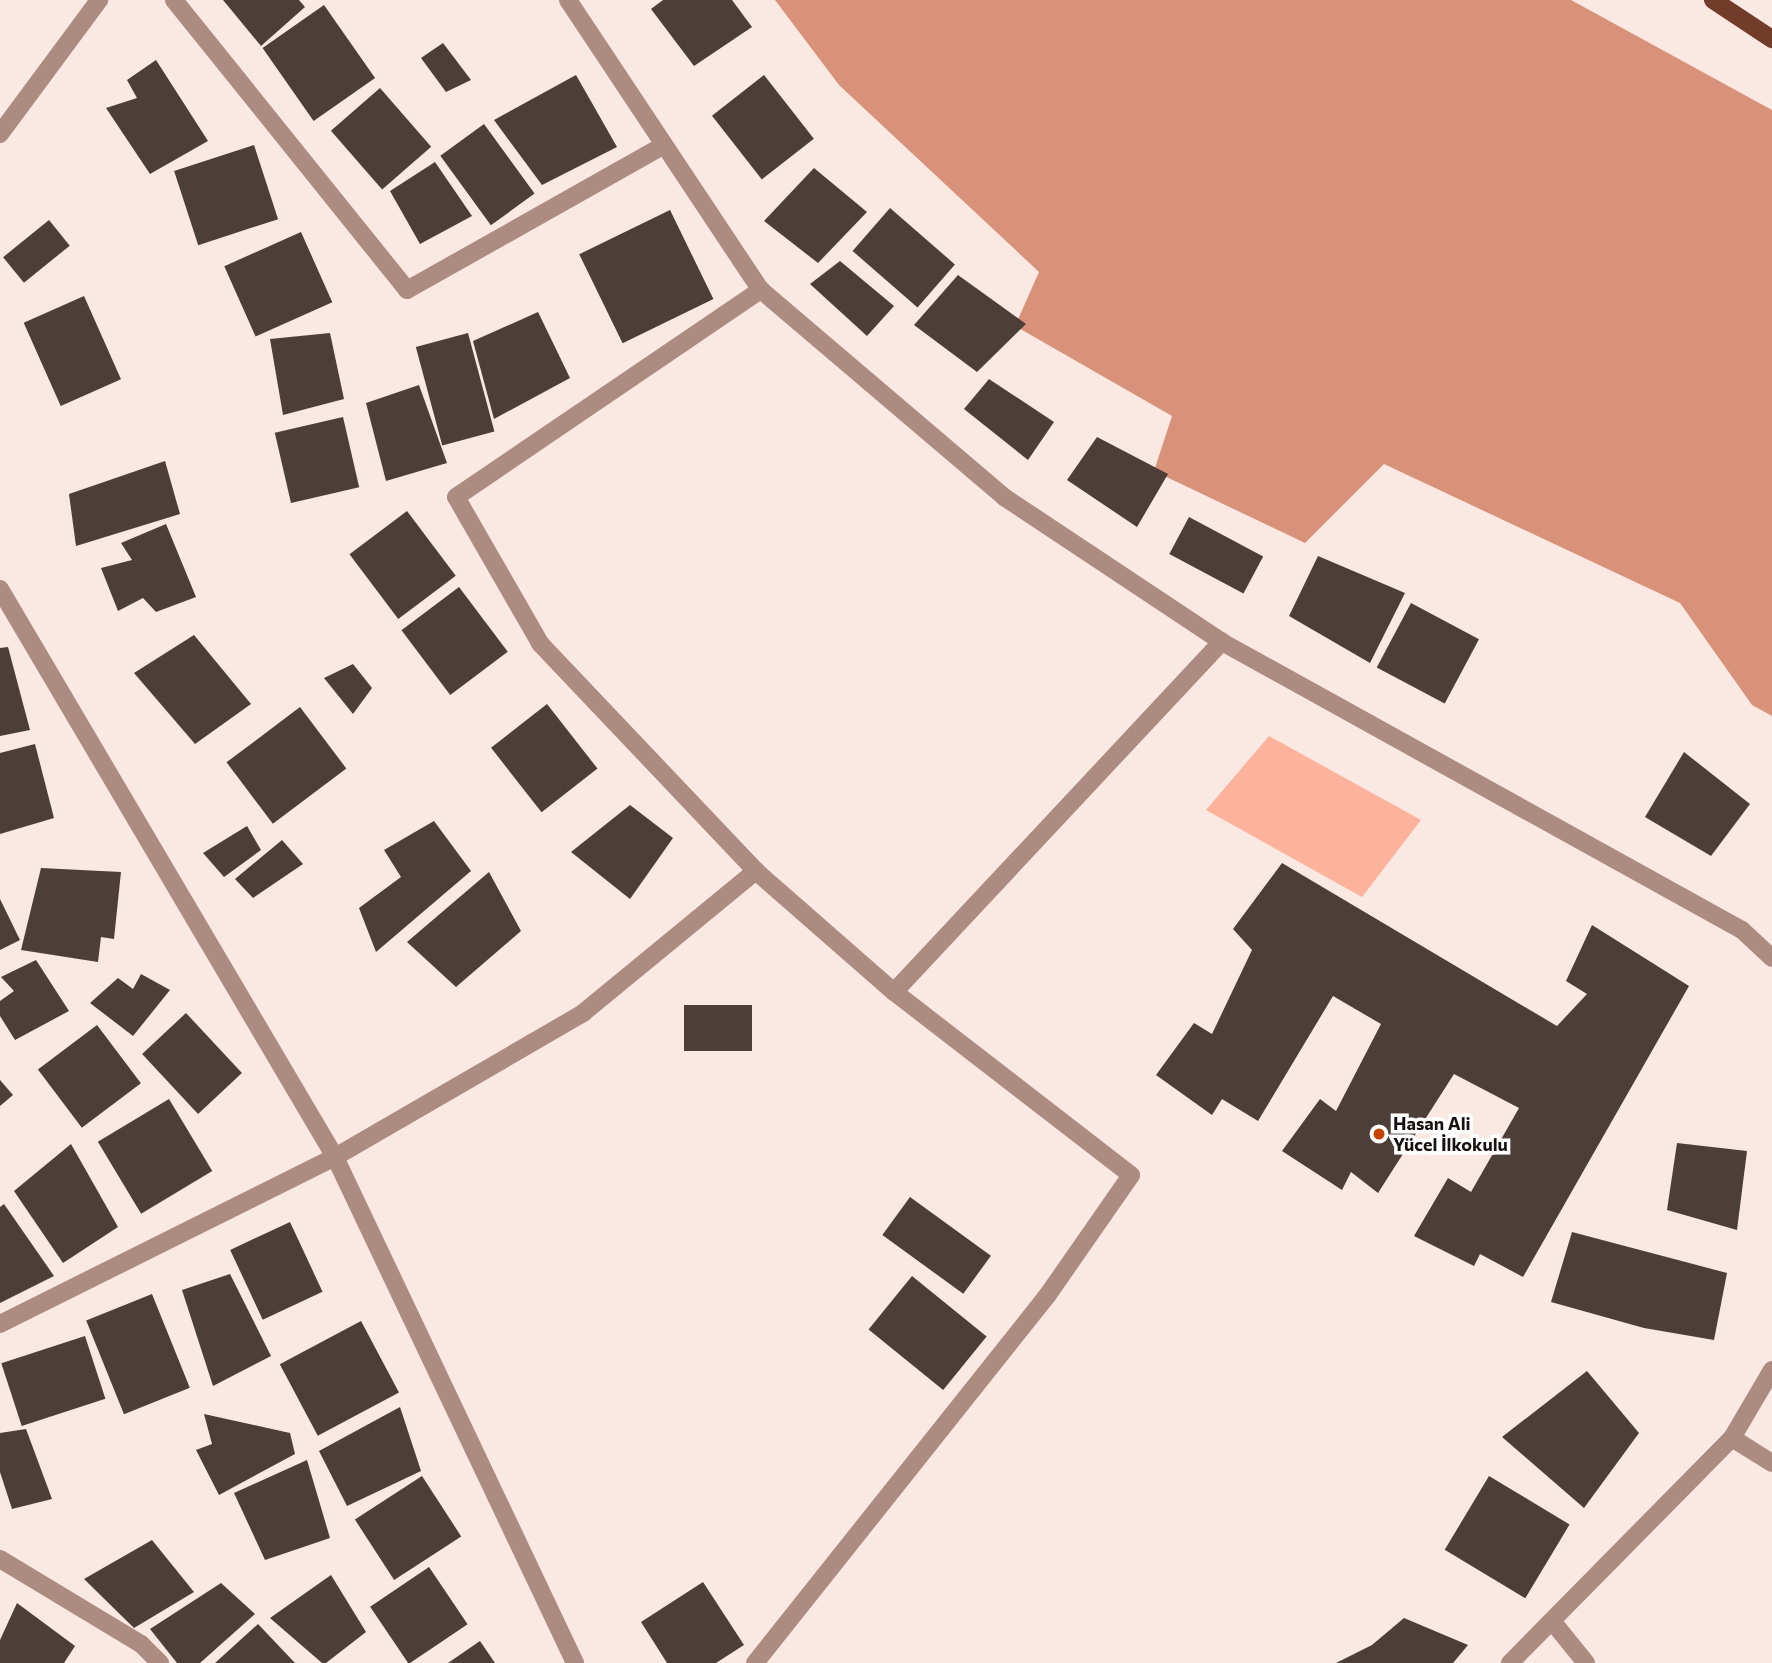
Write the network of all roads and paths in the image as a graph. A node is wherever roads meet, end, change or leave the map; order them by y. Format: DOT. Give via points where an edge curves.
graph roads {
  1 [pos="99,0"];
  2 [pos="174,0"];
  3 [pos="568,0"];
  4 [pos="1713,0"];
  5 [pos="1772,38"];
  6 [pos="0,134"];
  7 [pos="664,145"];
  8 [pos="761,290"];
  9 [pos="0,589"];
  10 [pos="1222,642"];
  11 [pos="756,871"];
  12 [pos="1772,958"];
  13 [pos="894,992"];
  14 [pos="335,1157"];
  15 [pos="0,1324"];
  16 [pos="1772,1370"];
  17 [pos="1732,1438"];
  18 [pos="1772,1463"];
  19 [pos="0,1559"];
  20 [pos="1552,1620"];
  21 [pos="160,1663"];
  22 [pos="575,1663"];
  23 [pos="755,1663"];
  24 [pos="1510,1663"];
  25 [pos="1586,1663"];
  1 -- 6 [label="street"];
  2 -- 7 [label="street" via="407,290"];
  3 -- 7 [label="street"];
  4 -- 5 [label="main road"];
  7 -- 8 [label="street"];
  8 -- 10 [label="street" via="1004,497"];
  8 -- 11 [label="street" via="456,497 540,643"];
  9 -- 14 [label="street"];
  10 -- 12 [label="street" via="1742,930"];
  10 -- 13 [label="street"];
  11 -- 13 [label="street"];
  11 -- 14 [label="street" via="583,1013"];
  13 -- 23 [label="street" via="1131,1175 1047,1296"];
  14 -- 15 [label="street"];
  14 -- 22 [label="street"];
  16 -- 17 [label="street"];
  17 -- 18 [label="street"];
  17 -- 20 [label="street"];
  19 -- 21 [label="street" via="141,1644"];
  20 -- 24 [label="street"];
  20 -- 25 [label="street"];
}
